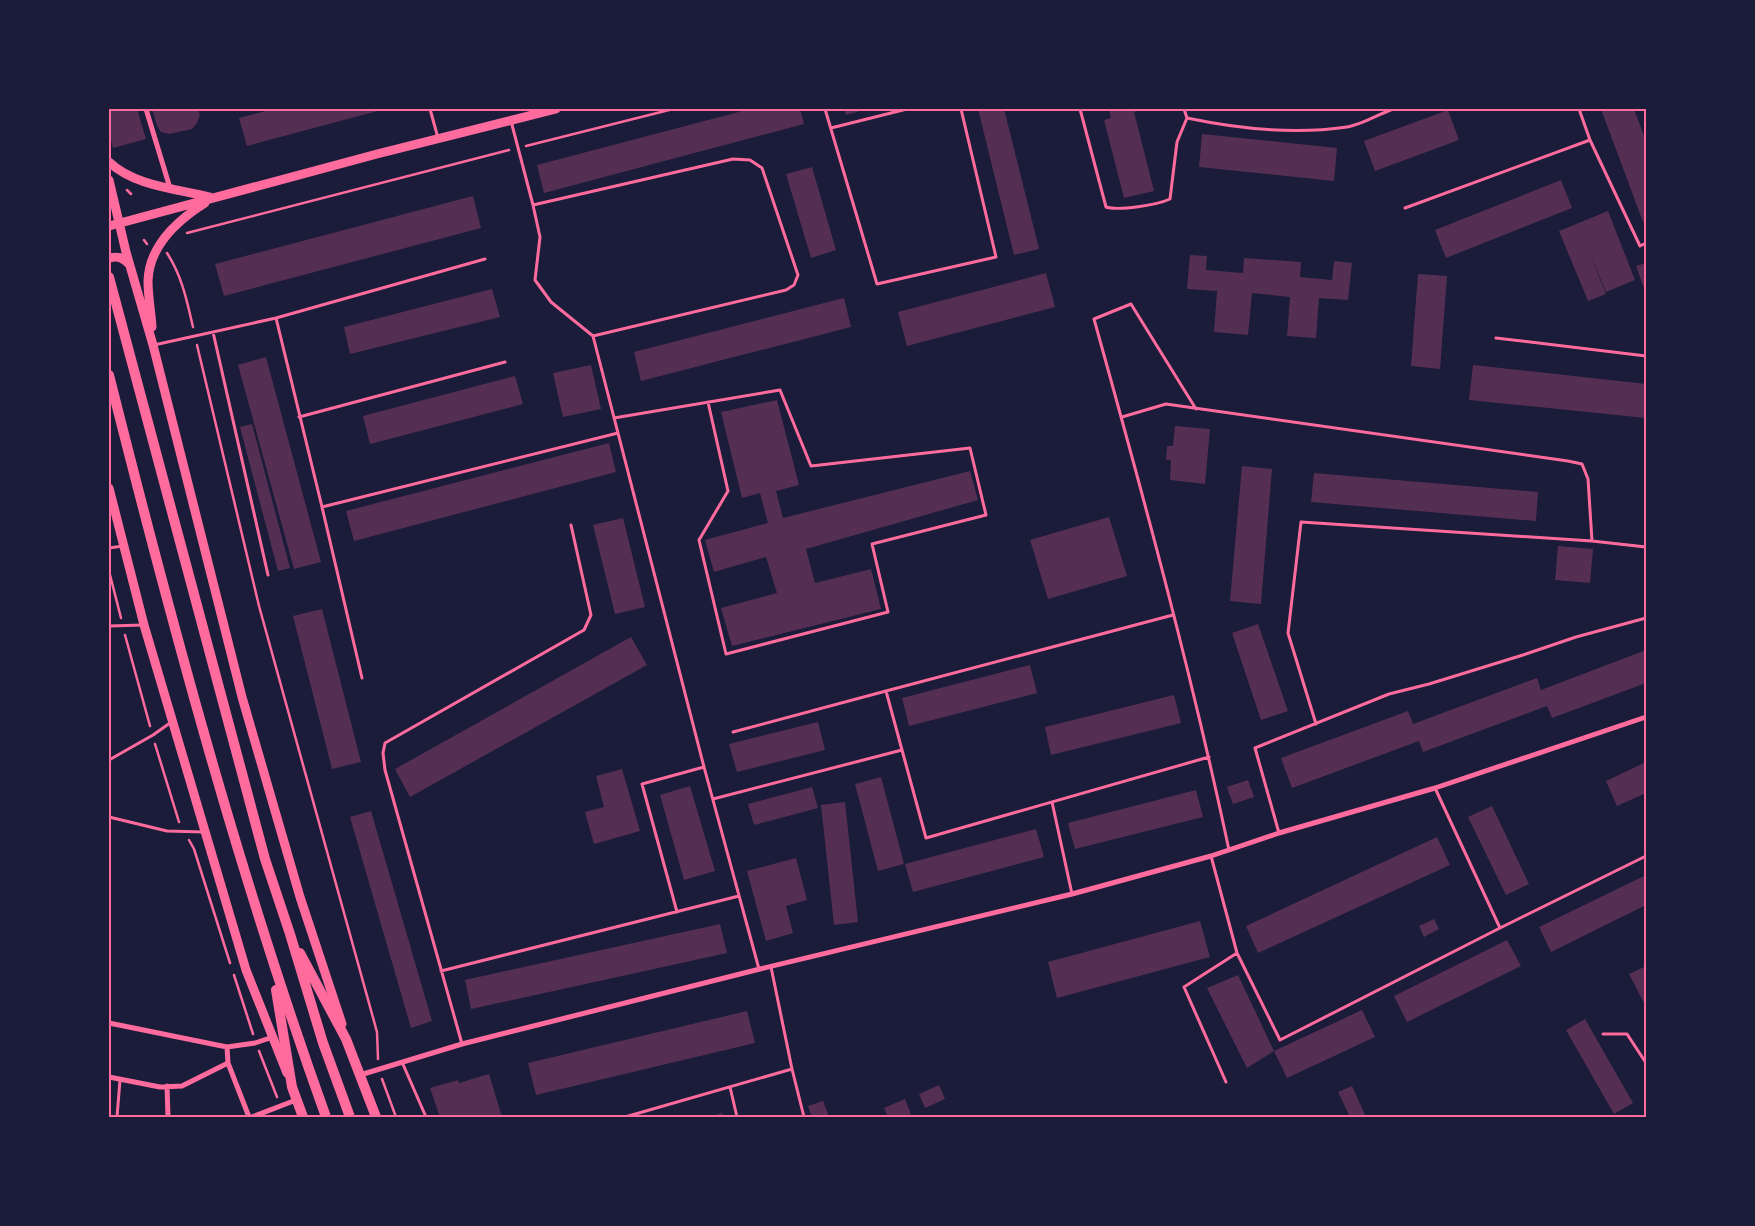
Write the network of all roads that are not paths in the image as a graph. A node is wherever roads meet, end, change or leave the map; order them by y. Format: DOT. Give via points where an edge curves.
graph roads {
  1 [pos="146,109"];
  2 [pos="430,109"];
  3 [pos="556,109"];
  4 [pos="825,109"];
  5 [pos="907,109"];
  6 [pos="961,109"];
  7 [pos="1080,109"];
  8 [pos="1184,109"];
  9 [pos="1393,109"];
  10 [pos="1580,109"];
  11 [pos="1187,118"];
  12 [pos="511,120"];
  13 [pos="831,128"];
  14 [pos="438,138"];
  15 [pos="1590,140"];
  16 [pos="109,162"];
  17 [pos="109,180"];
  18 [pos="170,188"];
  19 [pos="111,196"];
  20 [pos="212,198"];
  21 [pos="534,205"];
  22 [pos="1405,208"];
  23 [pos="119,224"];
  24 [pos="109,226"];
  25 [pos="1646,244"];
  26 [pos="109,258"];
  27 [pos="485,259"];
  28 [pos="129,264"];
  29 [pos="109,277"];
  30 [pos="276,318"];
  31 [pos="213,332"];
  32 [pos="593,336"];
  33 [pos="1496,338"];
  34 [pos="153,345"];
  35 [pos="1646,356"];
  36 [pos="505,362"];
  37 [pos="109,375"];
  38 [pos="708,402"];
  39 [pos="1196,409"];
  40 [pos="299,417"];
  41 [pos="614,418"];
  42 [pos="1122,418"];
  43 [pos="618,433"];
  44 [pos="109,488"];
  45 [pos="322,507"];
  46 [pos="571,525"];
  47 [pos="1592,541"];
  48 [pos="123,546"];
  49 [pos="1646,547"];
  50 [pos="109,548"];
  51 [pos="268,575"];
  52 [pos="1173,615"];
  53 [pos="1646,618"];
  54 [pos="144,625"];
  55 [pos="109,626"];
  56 [pos="362,678"];
  57 [pos="886,691"];
  58 [pos="1646,717"];
  59 [pos="173,721"];
  60 [pos="1316,724"];
  61 [pos="733,732"];
  62 [pos="902,750"];
  63 [pos="1209,757"];
  64 [pos="109,760"];
  65 [pos="704,767"];
  66 [pos="1435,788"];
  67 [pos="713,799"];
  68 [pos="1052,802"];
  69 [pos="109,817"];
  70 [pos="205,832"];
  71 [pos="1279,833"];
  72 [pos="1229,850"];
  73 [pos="1211,856"];
  74 [pos="1646,856"];
  75 [pos="1072,894"];
  76 [pos="739,896"];
  77 [pos="677,912"];
  78 [pos="1500,928"];
  79 [pos="290,934"];
  80 [pos="1237,953"];
  81 [pos="272,959"];
  82 [pos="770,966"];
  83 [pos="760,969"];
  84 [pos="441,971"];
  85 [pos="109,1023"];
  86 [pos="1603,1034"];
  87 [pos="273,1036"];
  88 [pos="346,1039"];
  89 [pos="462,1044"];
  90 [pos="227,1047"];
  91 [pos="402,1062"];
  92 [pos="228,1063"];
  93 [pos="1646,1063"];
  94 [pos="792,1069"];
  95 [pos="360,1075"];
  96 [pos="109,1077"];
  97 [pos="120,1079"];
  98 [pos="1226,1082"];
  99 [pos="167,1086"];
  100 [pos="292,1086"];
  101 [pos="730,1087"];
  102 [pos="296,1100"];
  103 [pos="117,1117"];
  104 [pos="168,1117"];
  105 [pos="250,1117"];
  106 [pos="303,1117"];
  107 [pos="326,1117"];
  108 [pos="350,1117"];
  109 [pos="376,1117"];
  110 [pos="426,1117"];
  111 [pos="625,1117"];
  112 [pos="737,1117"];
  113 [pos="804,1117"];
  1 -- 18 [label="street"];
  2 -- 14 [label="lane"];
  3 -- 12 [label="main road"];
  4 -- 13 [label="lane"];
  5 -- 13 [label="lane"];
  6 -- 13 [label="lane" via="996,257 878,284"];
  7 -- 11 [label="lane" via="1106,207 1110,208 1160,204 1170,199 1177,142"];
  8 -- 11 [label="lane"];
  9 -- 11 [label="lane" via="1348,127 1308,132 1220,125"];
  10 -- 15 [label="lane"];
  12 -- 14 [label="main road"];
  12 -- 21 [label="lane"];
  14 -- 20 [label="main road"];
  15 -- 22 [label="lane"];
  15 -- 25 [label="lane" via="1640,246"];
  16 -- 18 [label="main road" via="132,178"];
  17 -- 19 [label="main road"];
  18 -- 20 [label="main road"];
  19 -- 23 [label="main road"];
  20 -- 23 [label="main road"];
  20 -- 34 [label="main road" via="190,213 157,249 148,280"];
  21 -- 32 [label="lane" via="540,237 535,280 551,302"];
  21 -- 32 [label="lane" via="733,159 750,160 762,168 798,276 794,285 786,290"];
  23 -- 24 [label="main road"];
  23 -- 28 [label="main road"];
  26 -- 28 [label="main road" via="123,258"];
  27 -- 30 [label="lane"];
  28 -- 34 [label="main road"];
  29 -- 79 [label="main road" via="262,850"];
  30 -- 31 [label="lane"];
  30 -- 40 [label="lane"];
  31 -- 34 [label="lane"];
  31 -- 51 [label="lane"];
  32 -- 41 [label="lane"];
  33 -- 35 [label="lane"];
  34 -- 88 [label="main road" via="242,696 300,897"];
  36 -- 40 [label="lane"];
  37 -- 81 [label="main road" via="194,695"];
  38 -- 38 [label="lane" via="780,390 811,466 970,448 986,515 872,544 888,612 726,654 699,540 728,491"];
  38 -- 41 [label="lane"];
  39 -- 42 [label="lane" via="1166,404"];
  39 -- 42 [label="lane" via="1130,304 1094,319"];
  39 -- 47 [label="lane" via="1582,464 1588,479"];
  40 -- 45 [label="lane"];
  41 -- 43 [label="lane"];
  42 -- 52 [label="lane"];
  43 -- 45 [label="lane"];
  43 -- 65 [label="lane"];
  44 -- 48 [label="main road"];
  45 -- 56 [label="lane"];
  46 -- 84 [label="lane" via="591,615 584,630 385,743 385,770"];
  47 -- 49 [label="lane"];
  47 -- 60 [label="lane" via="1301,522 1288,633"];
  48 -- 50 [label="lane"];
  48 -- 54 [label="main road"];
  52 -- 57 [label="lane"];
  52 -- 63 [label="lane"];
  53 -- 60 [label="lane" via="1389,694"];
  54 -- 55 [label="lane"];
  54 -- 59 [label="main road"];
  57 -- 61 [label="lane"];
  57 -- 62 [label="lane"];
  58 -- 66 [label="street"];
  59 -- 64 [label="lane"];
  59 -- 70 [label="main road"];
  60 -- 71 [label="lane" via="1255,748"];
  62 -- 67 [label="lane"];
  62 -- 68 [label="lane" via="926,838"];
  63 -- 68 [label="lane"];
  63 -- 72 [label="lane"];
  65 -- 67 [label="lane"];
  65 -- 77 [label="lane" via="642,784"];
  66 -- 71 [label="street"];
  66 -- 78 [label="lane"];
  67 -- 76 [label="lane"];
  68 -- 75 [label="lane"];
  69 -- 70 [label="lane" via="167,831"];
  70 -- 87 [label="main road" via="246,970"];
  71 -- 72 [label="street"];
  72 -- 73 [label="street"];
  73 -- 75 [label="street"];
  73 -- 80 [label="lane"];
  74 -- 78 [label="lane"];
  75 -- 82 [label="street"];
  76 -- 77 [label="lane"];
  76 -- 83 [label="lane"];
  77 -- 84 [label="lane"];
  78 -- 80 [label="lane" via="1280,1040"];
  79 -- 88 [label="main road"];
  79 -- 108 [label="main road" via="323,1043"];
  80 -- 98 [label="lane" via="1184,987"];
  81 -- 100 [label="main road"];
  81 -- 107 [label="main road"];
  82 -- 83 [label="street"];
  82 -- 94 [label="lane"];
  83 -- 89 [label="street"];
  84 -- 89 [label="lane"];
  85 -- 90 [label="street"];
  86 -- 93 [label="lane" via="1627,1034"];
  87 -- 90 [label="street" via="256,1043"];
  87 -- 100 [label="main road"];
  88 -- 95 [label="main road"];
  89 -- 91 [label="street"];
  90 -- 92 [label="street"];
  91 -- 95 [label="street"];
  91 -- 110 [label="lane"];
  92 -- 99 [label="street" via="182,1086"];
  92 -- 105 [label="street"];
  94 -- 101 [label="lane"];
  94 -- 113 [label="lane"];
  95 -- 109 [label="main road"];
  96 -- 97 [label="street"];
  97 -- 99 [label="street"];
  97 -- 103 [label="lane"];
  99 -- 104 [label="street"];
  100 -- 102 [label="main road"];
  101 -- 111 [label="lane"];
  101 -- 112 [label="lane"];
  102 -- 105 [label="street"];
  102 -- 106 [label="main road"];
}
